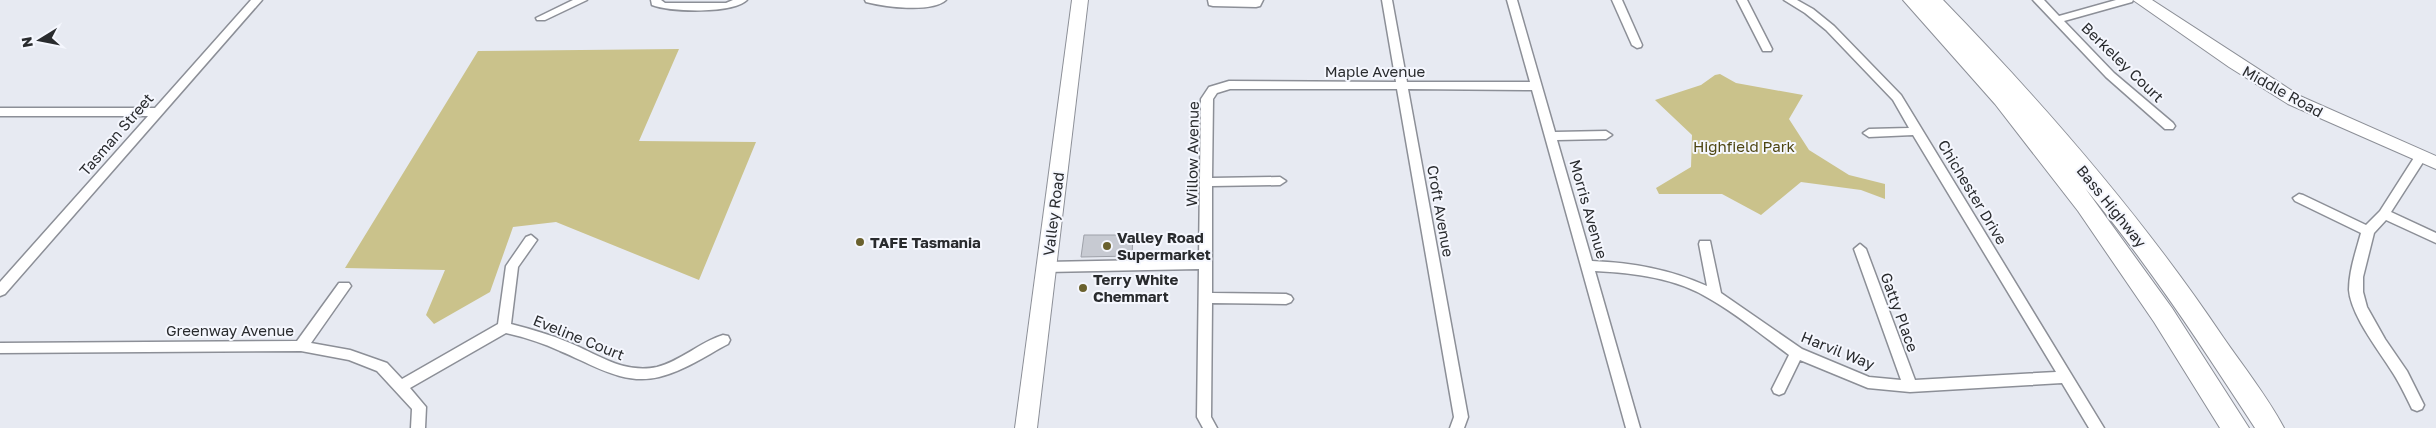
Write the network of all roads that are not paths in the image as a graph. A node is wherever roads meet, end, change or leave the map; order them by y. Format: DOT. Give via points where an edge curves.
graph roads {
  1 [pos="257,0"];
  2 [pos="582,0"];
  3 [pos="656,0"];
  4 [pos="742,0"];
  5 [pos="870,0"];
  6 [pos="941,0"];
  7 [pos="1080,0"];
  8 [pos="1213,0"];
  9 [pos="1258,0"];
  10 [pos="1387,0"];
  11 [pos="1512,0"];
  12 [pos="1617,0"];
  13 [pos="1742,0"];
  14 [pos="1789,0"];
  15 [pos="1895,0"];
  16 [pos="1913,0"];
  17 [pos="1932,0"];
  18 [pos="1948,0"];
  19 [pos="2038,0"];
  20 [pos="2128,0"];
  21 [pos="2141,0"];
  22 [pos="541,18"];
  23 [pos="2057,20"];
  24 [pos="1637,45"];
  25 [pos="1767,48"];
  26 [pos="1537,86"];
  27 [pos="1402,87"];
  28 [pos="1213,90"];
  29 [pos="0,112"];
  30 [pos="157,112"];
  31 [pos="2169,126"];
  32 [pos="1918,131"];
  33 [pos="1869,133"];
  34 [pos="1606,135"];
  35 [pos="1552,136"];
  36 [pos="2040,145"];
  37 [pos="2429,160"];
  38 [pos="1280,181"];
  39 [pos="1208,182"];
  40 [pos="2299,198"];
  41 [pos="2384,214"];
  42 [pos="2125,220"];
  43 [pos="2368,231"];
  44 [pos="2436,238"];
  45 [pos="531,240"];
  46 [pos="1705,244"];
  47 [pos="1860,249"];
  48 [pos="1206,264"];
  49 [pos="1589,266"];
  50 [pos="1046,267"];
  51 [pos="344,286"];
  52 [pos="0,291"];
  53 [pos="1715,295"];
  54 [pos="1206,298"];
  55 [pos="1286,298"];
  56 [pos="504,327"];
  57 [pos="723,340"];
  58 [pos="301,346"];
  59 [pos="0,348"];
  60 [pos="1798,354"];
  61 [pos="2067,377"];
  62 [pos="1910,386"];
  63 [pos="401,387"];
  64 [pos="1779,389"];
  65 [pos="2417,405"];
  66 [pos="418,428"];
  67 [pos="1026,428"];
  68 [pos="1210,428"];
  69 [pos="1457,428"];
  70 [pos="1633,428"];
  71 [pos="2097,428"];
  72 [pos="2235,428"];
  73 [pos="2270,428"];
  1 -- 30 [label="street, Tasman Street"];
  2 -- 22 [label="street"];
  3 -- 4 [label="street" via="664,6 728,6"];
  5 -- 6 [label="street" via="888,4 924,4"];
  7 -- 50 [label="street, Valley Road"];
  8 -- 9 [label="street" via="1213,3 1256,4"];
  10 -- 27 [label="street, Croft Avenue"];
  11 -- 26 [label="street, Morris Avenue"];
  12 -- 24 [label="street"];
  13 -- 25 [label="street"];
  14 -- 32 [label="street, Chichester Drive" via="1830,28 1897,98"];
  15 -- 36 [label="highway"];
  16 -- 36 [label="highway, Bass Highway"];
  17 -- 42 [label="highway, Bass Highway" via="2012,84"];
  18 -- 42 [label="highway" via="2039,103"];
  19 -- 23 [label="street, Berkeley Court"];
  20 -- 23 [label="street, Berkeley Court"];
  21 -- 37 [label="street, Middle Road" via="2294,100"];
  23 -- 31 [label="street, Berkeley Court" via="2110,75"];
  26 -- 27 [label="street, Maple Avenue"];
  26 -- 35 [label="street, Morris Avenue"];
  27 -- 28 [label="street, Maple Avenue" via="1229,85"];
  27 -- 69 [label="street, Croft Avenue" via="1462,417"];
  28 -- 39 [label="street, Willow Avenue" via="1207,99"];
  29 -- 30 [label="street"];
  30 -- 52 [label="street, Tasman Street"];
  32 -- 33 [label="street"];
  32 -- 61 [label="street, Chichester Drive"];
  34 -- 35 [label="street"];
  35 -- 49 [label="street, Morris Avenue"];
  36 -- 72 [label="highway, Bass Highway" via="2124,257 2195,361"];
  37 -- 41 [label="street"];
  38 -- 39 [label="street"];
  39 -- 48 [label="street, Willow Avenue"];
  40 -- 43 [label="street"];
  41 -- 43 [label="street"];
  41 -- 44 [label="street"];
  42 -- 73 [label="highway, Bass Highway" via="2183,297"];
  43 -- 65 [label="street" via="2356,277 2360,307"];
  45 -- 56 [label="street" via="512,266"];
  46 -- 53 [label="street"];
  47 -- 62 [label="street, Gatty Place"];
  48 -- 50 [label="street"];
  48 -- 54 [label="street, Willow Avenue"];
  49 -- 53 [label="street, Harvil Way" via="1633,268 1684,282"];
  49 -- 70 [label="street, Morris Avenue"];
  50 -- 67 [label="street, Valley Road"];
  51 -- 58 [label="street"];
  53 -- 60 [label="street, Harvil Way"];
  54 -- 55 [label="street"];
  54 -- 68 [label="street, Willow Avenue" via="1204,417"];
  56 -- 57 [label="street, Eveline Court" via="566,347 610,370 637,376 681,364"];
  56 -- 63 [label="street"];
  58 -- 59 [label="street, Greenway Avenue"];
  58 -- 63 [label="street, Greenway Avenue" via="350,355 382,367"];
  60 -- 62 [label="street, Harvil Way" via="1868,382"];
  60 -- 64 [label="street"];
  61 -- 62 [label="street, Harvil Way"];
  61 -- 71 [label="street, Chichester Drive"];
  63 -- 66 [label="street, Greenway Avenue" via="419,407"];
}
